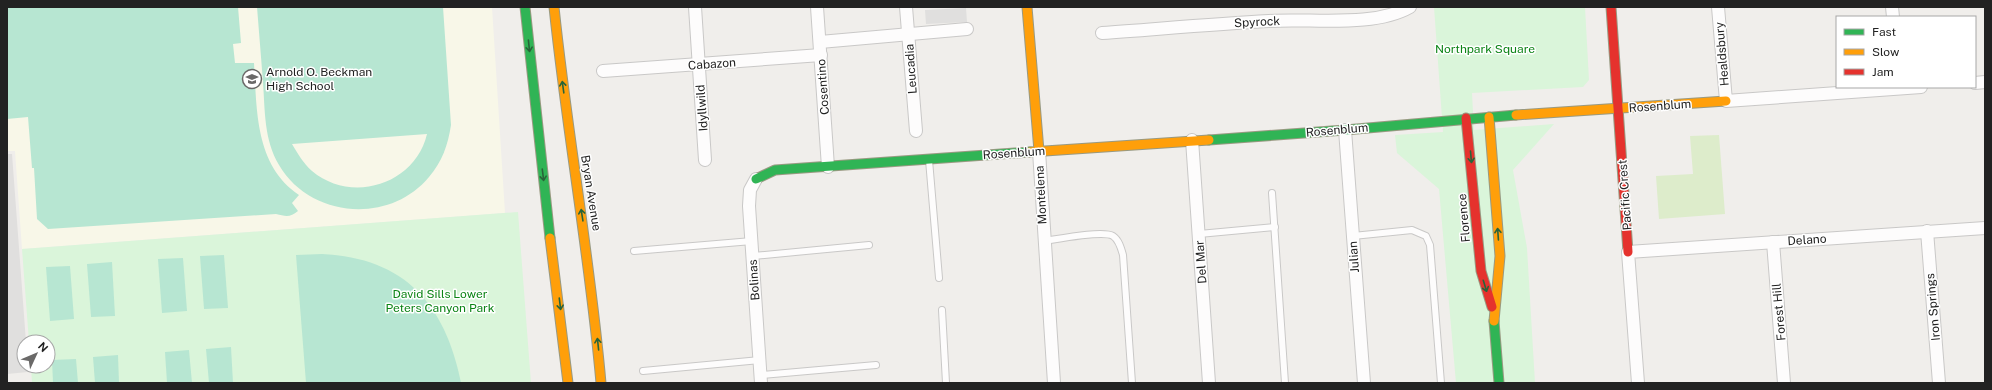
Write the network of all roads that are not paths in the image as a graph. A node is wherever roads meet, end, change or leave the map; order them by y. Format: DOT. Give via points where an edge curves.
graph roads {
  1 [pos="525,7"];
  2 [pos="554,7"];
  3 [pos="695,7"];
  4 [pos="817,7"];
  5 [pos="906,7"];
  6 [pos="1027,7"];
  7 [pos="1410,7"];
  8 [pos="1611,7"];
  9 [pos="1718,7"];
  10 [pos="967,29"];
  11 [pos="1102,32"];
  12 [pos="908,34"];
  13 [pos="820,42"];
  14 [pos="821,55"];
  15 [pos="699,65"];
  16 [pos="603,71"];
  17 [pos="1899,88"];
  18 [pos="1726,101"];
  19 [pos="1619,109"];
  20 [pos="1489,117"];
  21 [pos="1466,118"];
  22 [pos="1345,130"];
  23 [pos="916,131"];
  24 [pos="1192,140"];
  25 [pos="1039,151"];
  26 [pos="929,159"];
  27 [pos="705,160"];
  28 [pos="828,167"];
  29 [pos="756,180"];
  30 [pos="1272,193"];
  31 [pos="1275,227"];
  32 [pos="1985,228"];
  33 [pos="1927,231"];
  34 [pos="1199,234"];
  35 [pos="1353,236"];
  36 [pos="752,241"];
  37 [pos="1044,241"];
  38 [pos="1773,242"];
  39 [pos="870,245"];
  40 [pos="634,251"];
  41 [pos="1628,252"];
  42 [pos="753,256"];
  43 [pos="939,278"];
  44 [pos="942,310"];
  45 [pos="1494,315"];
  46 [pos="760,360"];
  47 [pos="876,365"];
  48 [pos="643,371"];
  49 [pos="761,379"];
  50 [pos="568,383"];
  51 [pos="601,383"];
  52 [pos="946,383"];
  53 [pos="1054,383"];
  54 [pos="1132,383"];
  55 [pos="1209,383"];
  56 [pos="1285,383"];
  57 [pos="1364,383"];
  58 [pos="1441,383"];
  59 [pos="1499,383"];
  60 [pos="1638,383"];
  61 [pos="1784,383"];
  62 [pos="1939,383"];
  1 -- 50 [label="street, one-way"];
  51 -- 2 [label="street, Bryan Avenue, one-way" via="585,233 558,58"];
  3 -- 15 [label="street, Idyllwild"];
  4 -- 13 [label="street, Cosentino"];
  5 -- 12 [label="street, Leucadia"];
  6 -- 25 [label="street, Montelena"];
  7 -- 11 [label="street, Spyrock" via="1383,17 1363,19 1270,21"];
  8 -- 19 [label="street, Pacific Crest"];
  9 -- 18 [label="street, Healdsbury"];
  10 -- 12 [label="street"];
  12 -- 13 [label="street"];
  12 -- 23 [label="street, Leucadia"];
  13 -- 14 [label="street, Cosentino"];
  14 -- 15 [label="street, Cabazon"];
  14 -- 28 [label="street, Cosentino"];
  15 -- 16 [label="street, Cabazon"];
  15 -- 27 [label="street, Idyllwild"];
  17 -- 18 [label="street, Rosenblum"];
  18 -- 19 [label="street, Rosenblum"];
  19 -- 20 [label="street, Rosenblum"];
  19 -- 41 [label="street, Pacific Crest"];
  20 -- 21 [label="street, Rosenblum"];
  45 -- 20 [label="street, Florence, one-way" via="1500,256"];
  21 -- 22 [label="street, Rosenblum"];
  21 -- 45 [label="street, Florence, one-way" via="1480,271"];
  22 -- 24 [label="street, Rosenblum"];
  22 -- 35 [label="street, Julian"];
  24 -- 25 [label="street, Rosenblum"];
  24 -- 34 [label="street, Del Mar"];
  25 -- 26 [label="street, Rosenblum"];
  25 -- 37 [label="street, Montelena"];
  26 -- 28 [label="street, Rosenblum"];
  26 -- 43 [label="lane"];
  28 -- 29 [label="street, Rosenblum" via="775,170"];
  29 -- 36 [label="street, Bolinas" via="750,190"];
  30 -- 31 [label="lane"];
  31 -- 34 [label="lane"];
  31 -- 56 [label="lane"];
  32 -- 33 [label="street, Delano"];
  33 -- 38 [label="street, Delano"];
  33 -- 62 [label="street, Iron Springs"];
  34 -- 55 [label="street, Del Mar"];
  35 -- 57 [label="street, Julian"];
  35 -- 58 [label="lane" via="1412,230 1426,236 1430,245"];
  36 -- 40 [label="lane"];
  36 -- 42 [label="street, Bolinas"];
  37 -- 53 [label="street, Montelena"];
  37 -- 54 [label="lane" via="1102,234 1112,236 1120,244 1123,255"];
  38 -- 41 [label="street, Delano"];
  38 -- 61 [label="street, Forest Hill"];
  39 -- 42 [label="lane"];
  41 -- 60 [label="street, Pacific Crest"];
  42 -- 46 [label="street, Bolinas"];
  44 -- 52 [label="lane"];
  45 -- 59 [label="street, Florence"];
  46 -- 48 [label="lane"];
  46 -- 49 [label="street, Bolinas"];
  47 -- 49 [label="lane"];
}
